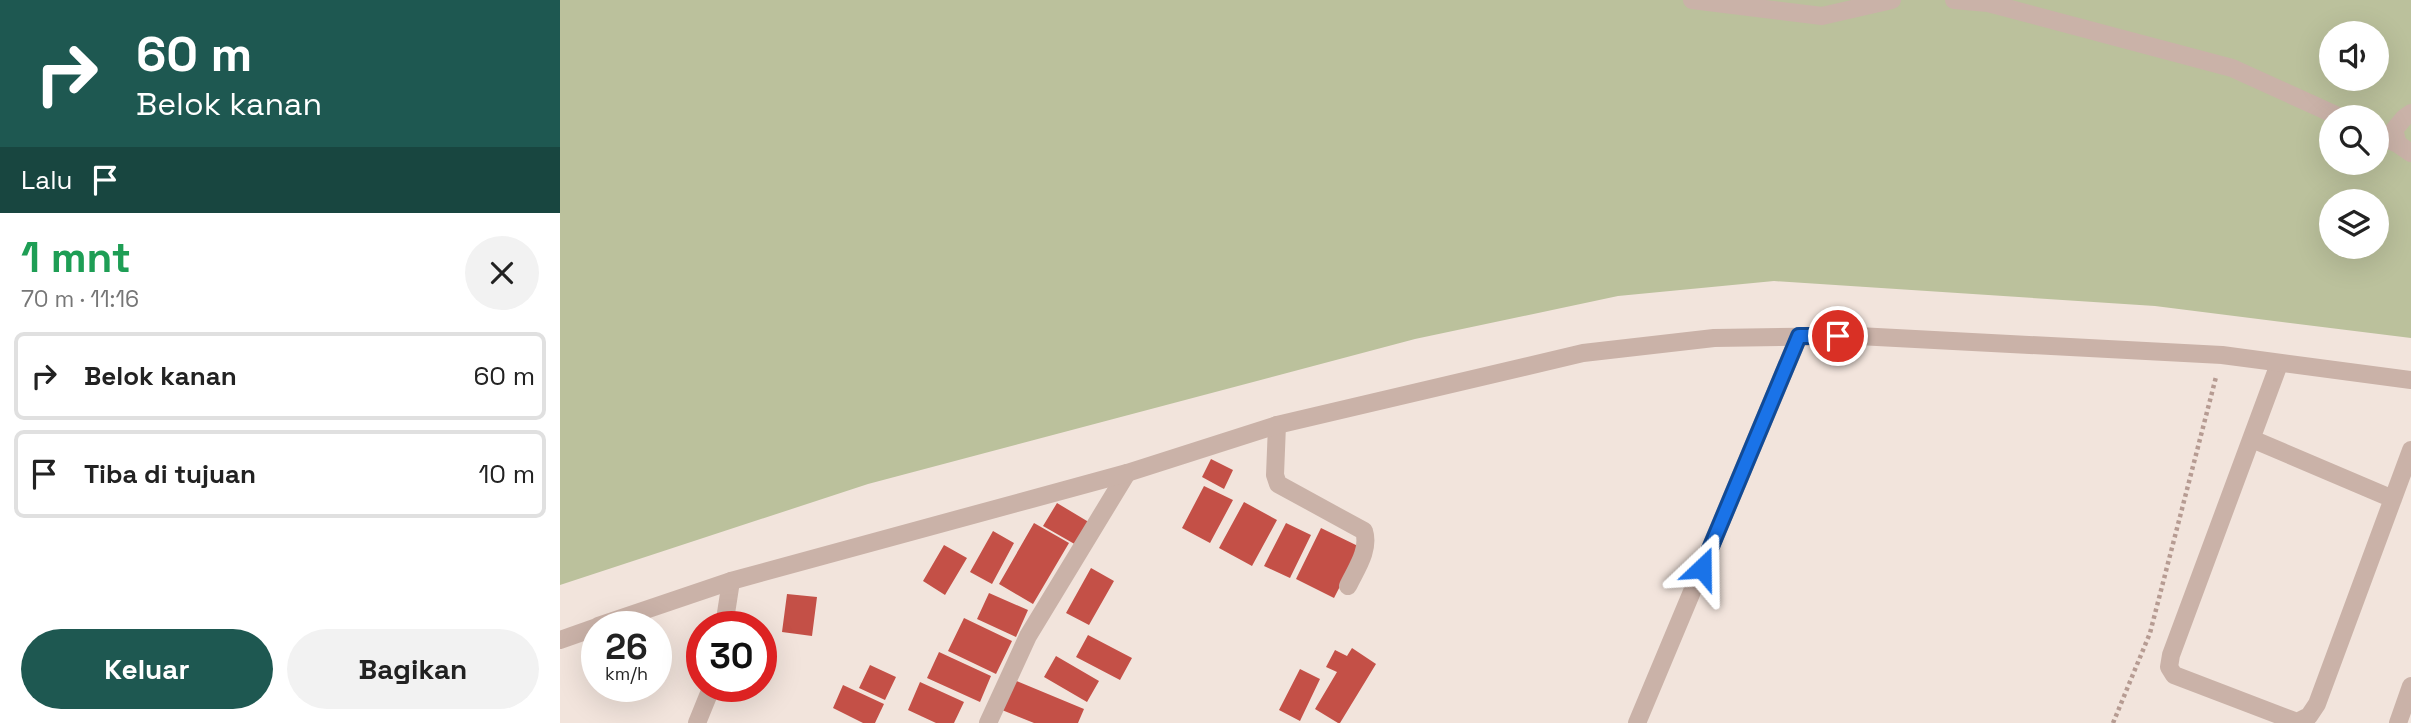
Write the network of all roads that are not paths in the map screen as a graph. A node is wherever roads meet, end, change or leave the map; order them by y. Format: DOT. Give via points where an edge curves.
graph roads {
  1 [pos="1692,0"];
  2 [pos="1892,0"];
  3 [pos="1954,0"];
  4 [pos="2319,107"];
  5 [pos="2411,113"];
  6 [pos="2389,140"];
  7 [pos="2405,148"];
  8 [pos="1799,336"];
  9 [pos="2279,364"];
  10 [pos="2411,380"];
  11 [pos="1277,425"];
  12 [pos="2252,439"];
  13 [pos="2411,450"];
  14 [pos="1127,473"];
  15 [pos="2393,499"];
  16 [pos="731,581"];
  17 [pos="1348,586"];
  18 [pos="644,611"];
  19 [pos="726,611"];
  20 [pos="581,633"];
  21 [pos="560,640"];
  22 [pos="2411,686"];
  23 [pos="706,702"];
  24 [pos="698,723"];
  25 [pos="988,723"];
  26 [pos="1637,723"];
  27 [pos="2398,723"];
  1 -- 2 [label="street" via="1822,16"];
  3 -- 4 [label="street" via="1988,3 2232,68"];
  5 -- 7 [label="street" via="2393,130"];
  6 -- 7 [label="street"];
  8 -- 9 [label="street" via="1857,335 2222,355"];
  8 -- 11 [label="street" via="1714,338 1583,353"];
  8 -- 26 [label="street"];
  9 -- 10 [label="street"];
  9 -- 12 [label="street"];
  11 -- 14 [label="street"];
  11 -- 17 [label="street" via="1278,484 1364,531 1365,550"];
  12 -- 15 [label="street"];
  12 -- 15 [label="street" via="2171,655 2169,667 2174,675 2297,722 2309,716"];
  13 -- 15 [label="street"];
  14 -- 16 [label="street"];
  14 -- 25 [label="street" via="1028,636"];
  16 -- 18 [label="street"];
  16 -- 19 [label="street"];
  20 -- 21 [label="street"];
  22 -- 27 [label="street"];
  23 -- 24 [label="street"];
}
